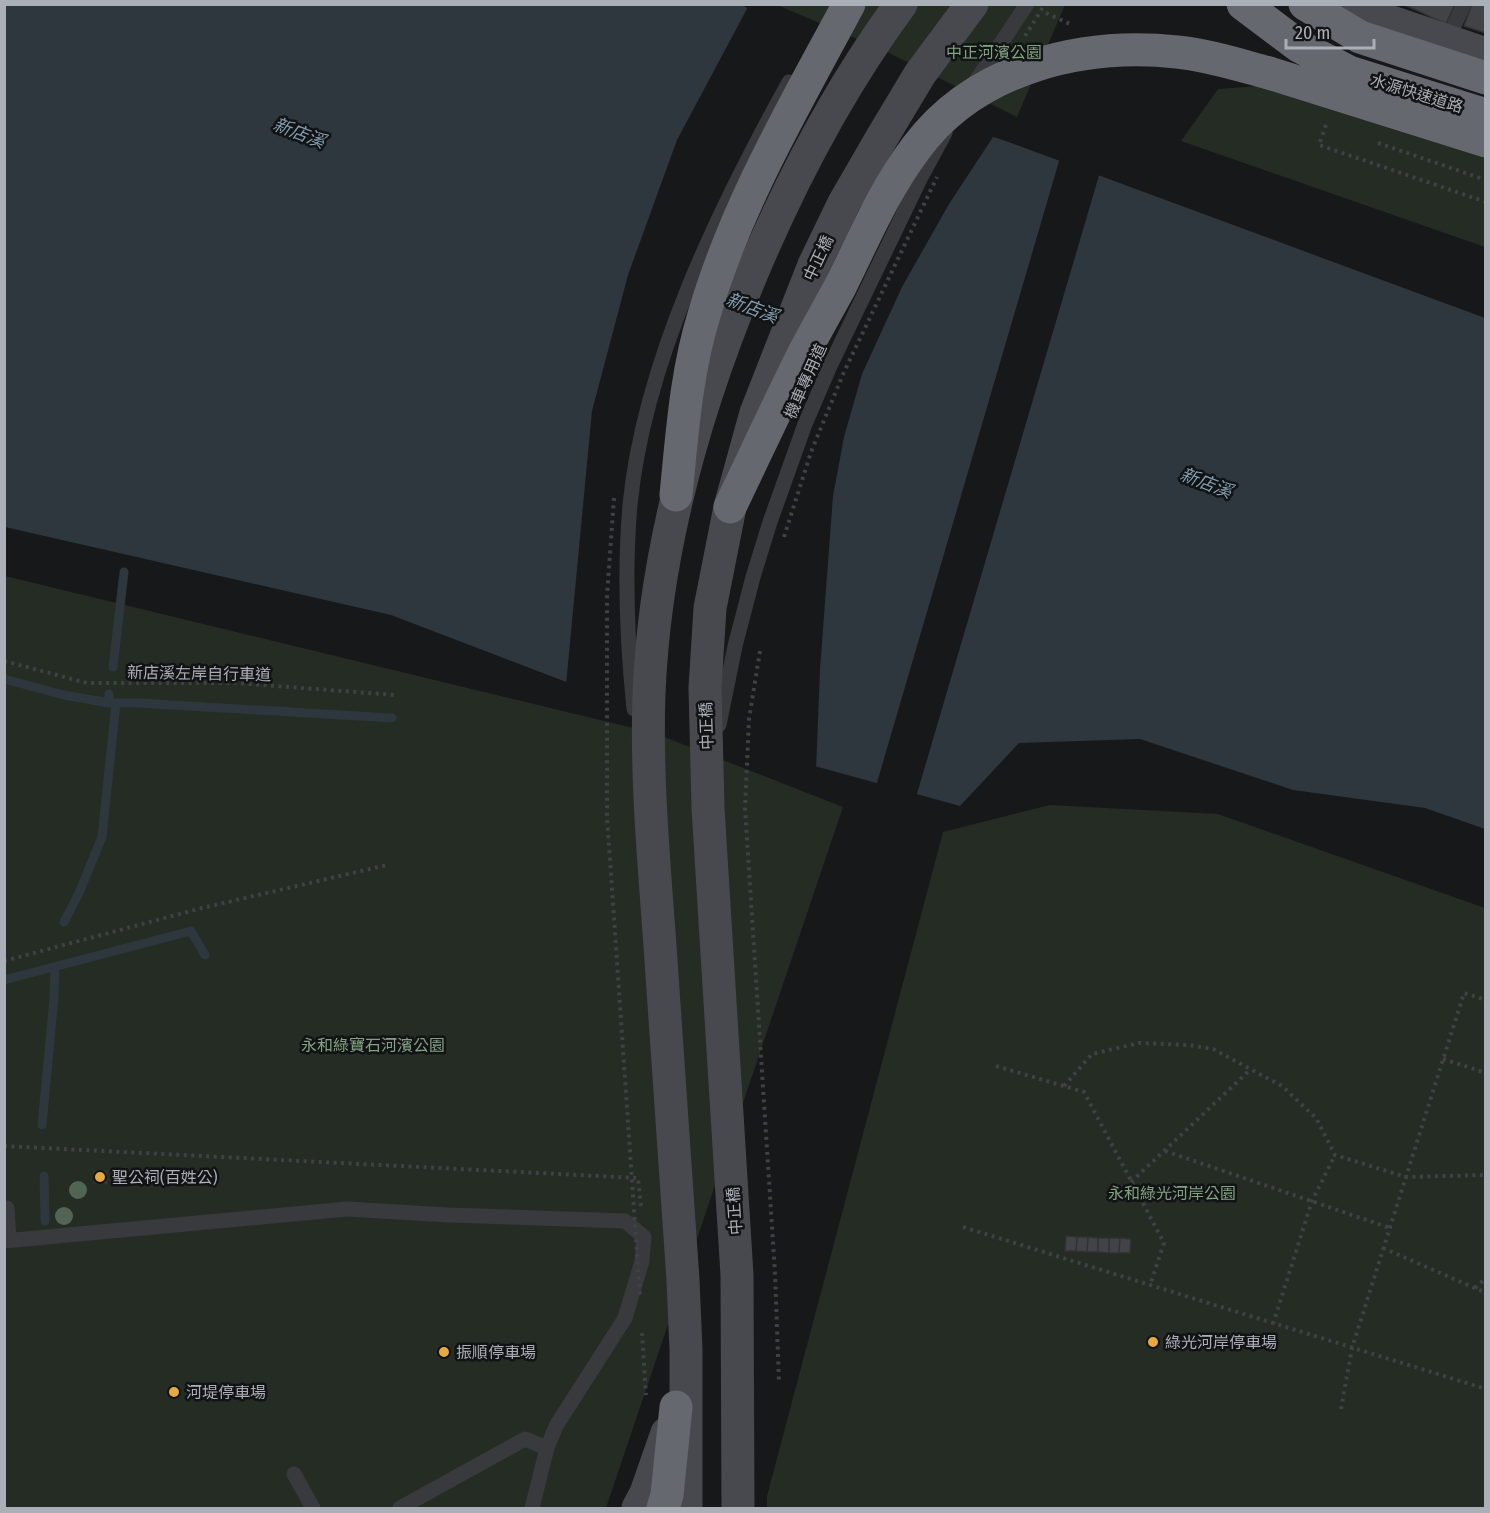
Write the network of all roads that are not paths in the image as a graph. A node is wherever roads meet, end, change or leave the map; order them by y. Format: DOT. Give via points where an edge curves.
graph roads {
  1 [pos="841,4"];
  2 [pos="849,4"];
  3 [pos="901,4"];
  4 [pos="972,4"];
  5 [pos="1028,4"];
  6 [pos="1243,4"];
  7 [pos="1305,4"];
  8 [pos="1464,4"];
  9 [pos="1360,19"];
  10 [pos="1447,41"];
  11 [pos="1485,54"];
  12 [pos="1485,78"];
  13 [pos="1485,115"];
  14 [pos="1485,141"];
  15 [pos="676,495"];
  16 [pos="730,507"];
  17 [pos="650,804"];
  18 [pos="708,808"];
  19 [pos="7,1208"];
  20 [pos="7,1240"];
  21 [pos="683,1280"];
  22 [pos="661,1405"];
  23 [pos="547,1448"];
  24 [pos="294,1474"];
  25 [pos="313,1509"];
  26 [pos="400,1509"];
  27 [pos="532,1509"];
  28 [pos="639,1509"];
  29 [pos="663,1509"];
  30 [pos="686,1509"];
  31 [pos="738,1509"];
  1 -- 17 [label="lane" via="792,75 723,209 659,367 641,438 630,503 625,574 636,720"];
  2 -- 15 [label="highway" via="793,107 727,245 703,316 686,398"];
  3 -- 15 [label="main road" via="845,88 771,228 706,390"];
  4 -- 16 [label="main road, 中正橋, bridge" via="920,74 880,139 814,265 756,413"];
  5 -- 18 [label="lane, 機車專用道, bridge" via="961,104 920,179 806,424 770,522 735,646 720,717"];
  6 -- 13 [label="highway, 水源快速道路" via="1299,46 1349,72"];
  7 -- 9 [label="highway, 水源快速道路"];
  8 -- 10 [label="lane"];
  9 -- 10 [label="main road"];
  9 -- 12 [label="highway, 水源快速道路"];
  10 -- 11 [label="main road"];
  14 -- 16 [label="highway, bridge" via="1269,73 1178,52 1091,53 1047,60 1012,74 977,92 942,118 915,148 875,215"];
  15 -- 17 [label="main road" via="660,588 650,692"];
  16 -- 18 [label="main road, 中正橋" via="710,608 705,688"];
  17 -- 21 [label="main road"];
  18 -- 31 [label="main road, 中正橋" via="738,1275"];
  19 -- 20 [label="lane"];
  20 -- 23 [label="lane" via="347,1209 625,1221 644,1237 642,1261 625,1318 556,1426"];
  21 -- 22 [label="main road"];
  21 -- 30 [label="main road"];
  22 -- 28 [label="main road" via="646,1493"];
  22 -- 29 [label="highway" via="667,1496"];
  23 -- 26 [label="lane" via="525,1439"];
  23 -- 27 [label="lane"];
  24 -- 25 [label="lane"];
}
